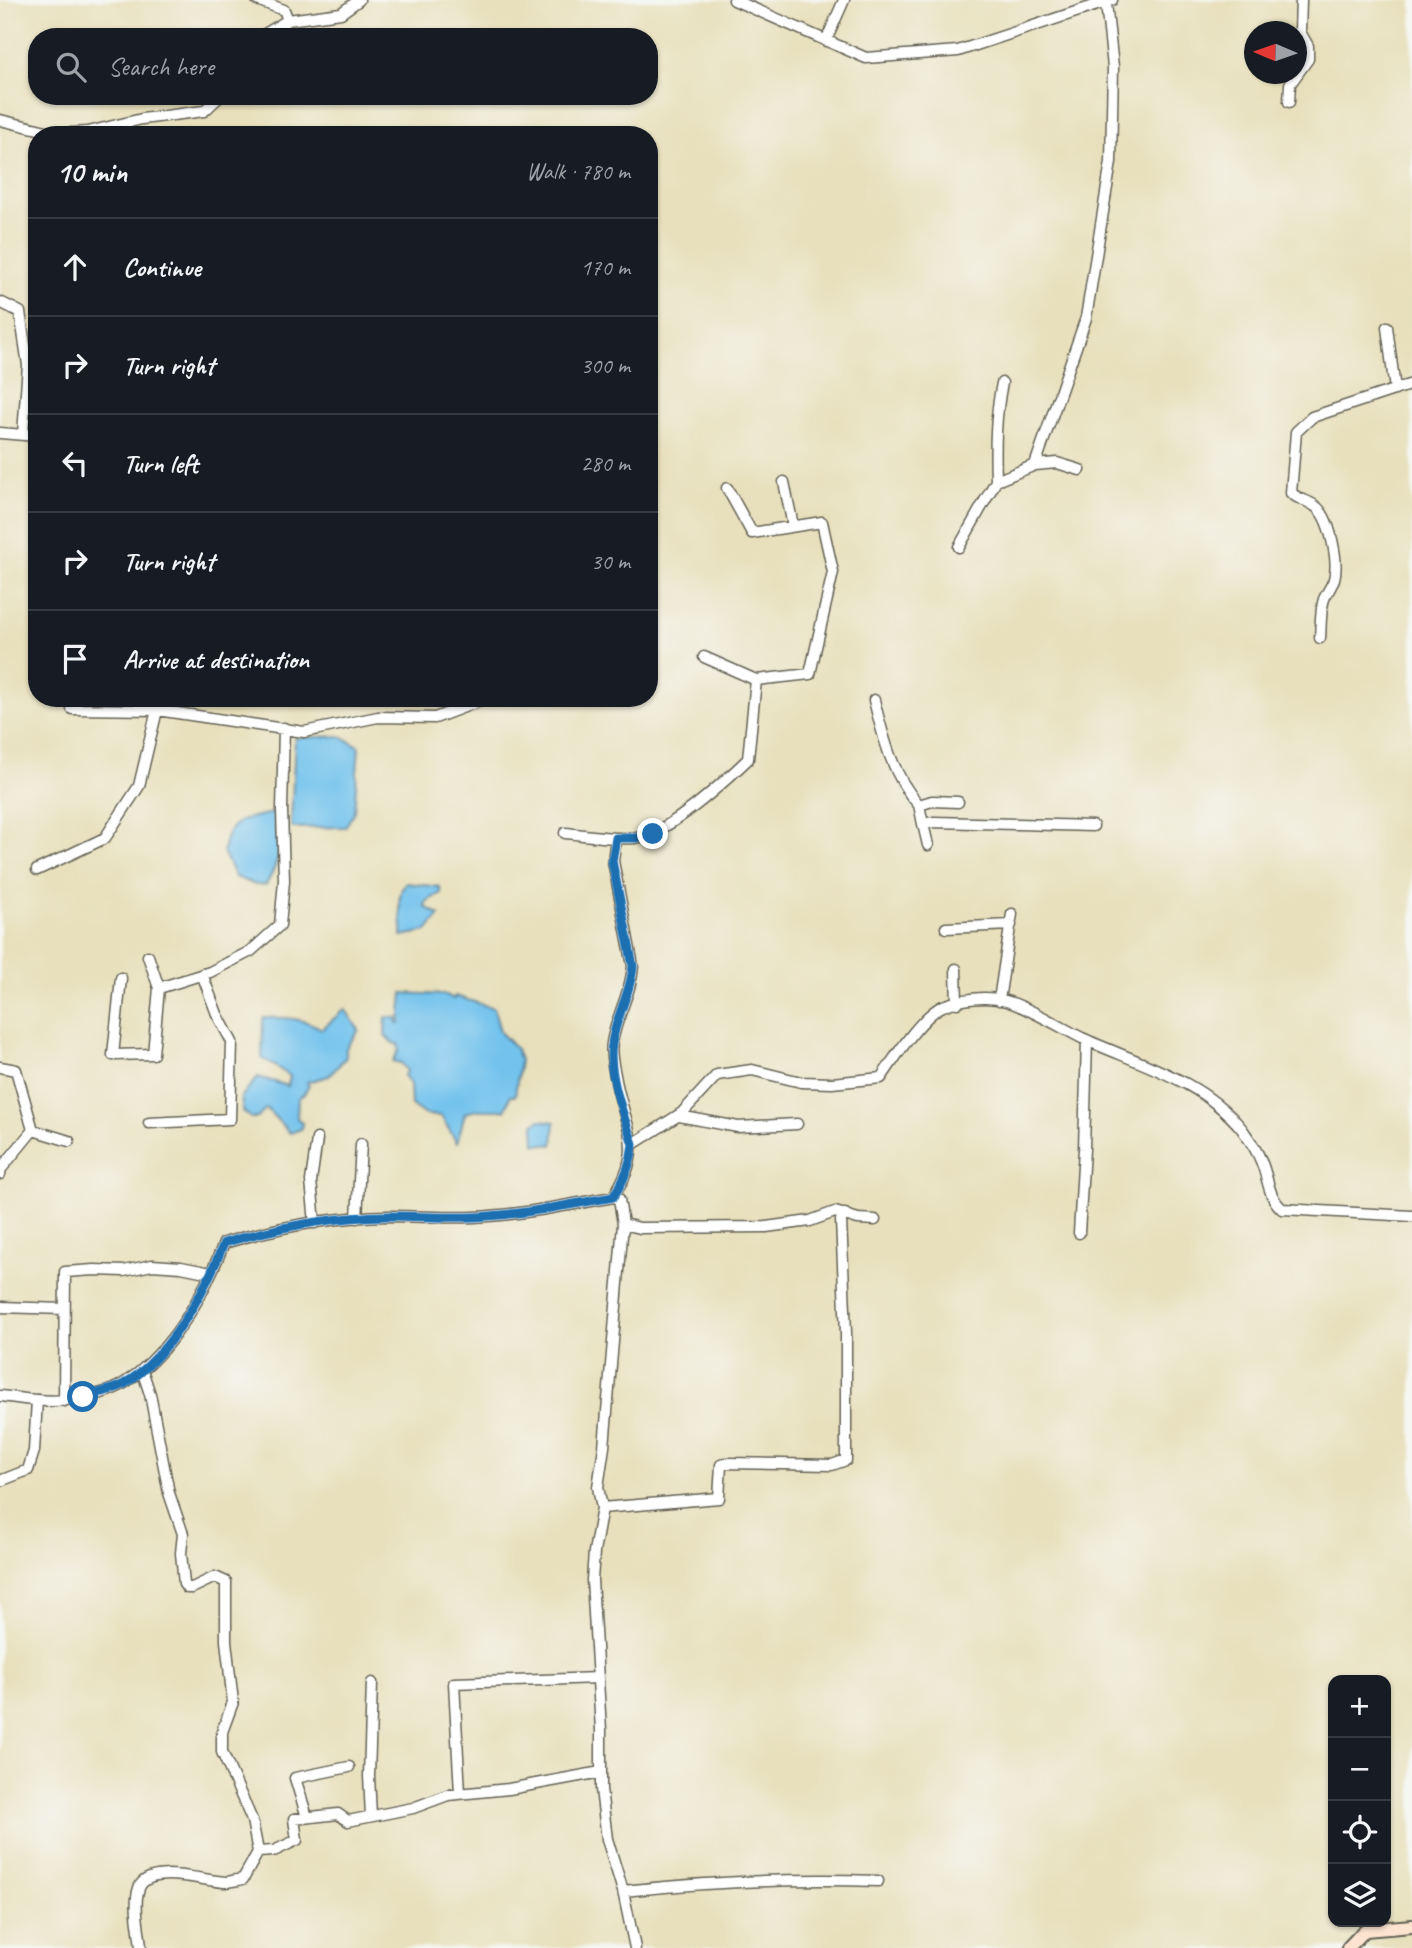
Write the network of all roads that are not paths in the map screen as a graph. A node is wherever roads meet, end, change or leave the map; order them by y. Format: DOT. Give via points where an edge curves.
graph roads {
  1 [pos="257,0"];
  2 [pos="359,0"];
  3 [pos="734,0"];
  4 [pos="844,0"];
  5 [pos="1301,0"];
  6 [pos="1109,1"];
  7 [pos="288,20"];
  8 [pos="275,28"];
  9 [pos="825,41"];
  10 [pos="1289,102"];
  11 [pos="210,105"];
  12 [pos="0,120"];
  13 [pos="113,126"];
  14 [pos="28,127"];
  15 [pos="0,302"];
  16 [pos="1387,327"];
  17 [pos="1002,383"];
  18 [pos="1412,384"];
  19 [pos="1395,390"];
  20 [pos="0,433"];
  21 [pos="23,434"];
  22 [pos="28,435"];
  23 [pos="1035,465"];
  24 [pos="1080,470"];
  25 [pos="996,481"];
  26 [pos="784,482"];
  27 [pos="727,488"];
  28 [pos="793,526"];
  29 [pos="959,547"];
  30 [pos="1320,638"];
  31 [pos="704,657"];
  32 [pos="756,680"];
  33 [pos="874,700"];
  34 [pos="156,707"];
  35 [pos="464,707"];
  36 [pos="72,709"];
  37 [pos="157,710"];
  38 [pos="284,728"];
  39 [pos="958,802"];
  40 [pos="919,805"];
  41 [pos="923,824"];
  42 [pos="1093,826"];
  43 [pos="565,833"];
  44 [pos="616,838"];
  45 [pos="928,845"];
  46 [pos="37,870"];
  47 [pos="946,928"];
  48 [pos="148,956"];
  49 [pos="956,969"];
  50 [pos="202,974"];
  51 [pos="121,978"];
  52 [pos="159,988"];
  53 [pos="999,1000"];
  54 [pos="957,1003"];
  55 [pos="1087,1040"];
  56 [pos="0,1067"];
  57 [pos="678,1116"];
  58 [pos="149,1123"];
  59 [pos="797,1124"];
  60 [pos="33,1130"];
  61 [pos="317,1139"];
  62 [pos="69,1141"];
  63 [pos="361,1144"];
  64 [pos="633,1144"];
  65 [pos="0,1174"];
  66 [pos="613,1197"];
  67 [pos="845,1214"];
  68 [pos="1412,1216"];
  69 [pos="357,1218"];
  70 [pos="874,1220"];
  71 [pos="315,1223"];
  72 [pos="623,1224"];
  73 [pos="1079,1233"];
  74 [pos="211,1273"];
  75 [pos="0,1307"];
  76 [pos="64,1309"];
  77 [pos="142,1370"];
  78 [pos="0,1396"];
  79 [pos="37,1400"];
  80 [pos="64,1401"];
  81 [pos="0,1481"];
  82 [pos="602,1508"];
  83 [pos="598,1678"];
  84 [pos="372,1683"];
  85 [pos="349,1767"];
  86 [pos="601,1772"];
  87 [pos="460,1793"];
  88 [pos="371,1816"];
  89 [pos="307,1817"];
  90 [pos="258,1852"];
  91 [pos="878,1881"];
  92 [pos="623,1891"];
  93 [pos="1412,1926"];
  94 [pos="141,1948"];
  95 [pos="635,1948"];
  96 [pos="1348,1948"];
  1 -- 7 [label="street" via="284,10"];
  2 -- 7 [label="street" via="341,13"];
  3 -- 9 [label="street"];
  4 -- 9 [label="street"];
  5 -- 10 [label="street" via="1300,32 1308,46 1308,59 1290,84"];
  6 -- 9 [label="street" via="958,51 866,58"];
  6 -- 23 [label="street" via="1111,162 1086,318"];
  7 -- 8 [label="street"];
  11 -- 13 [label="street" via="204,111"];
  12 -- 14 [label="street"];
  15 -- 21 [label="street" via="20,312 27,365"];
  16 -- 19 [label="street"];
  17 -- 25 [label="street"];
  18 -- 19 [label="street"];
  19 -- 30 [label="street" via="1312,417 1296,432 1291,493 1321,512 1330,526 1333,551 1335,578 1323,602"];
  20 -- 21 [label="street"];
  21 -- 22 [label="street"];
  23 -- 24 [label="street" via="1057,463"];
  23 -- 25 [label="street"];
  25 -- 29 [label="street"];
  26 -- 28 [label="street"];
  27 -- 28 [label="street" via="752,533"];
  28 -- 32 [label="street" via="822,522 833,572 810,674"];
  31 -- 32 [label="street"];
  32 -- 44 [label="street" via="748,759 690,810 653,834"];
  33 -- 40 [label="street" via="904,789"];
  34 -- 37 [label="street"];
  35 -- 38 [label="street" via="435,718 378,716 304,732"];
  36 -- 37 [label="street"];
  37 -- 38 [label="street"];
  37 -- 46 [label="street" via="139,786 105,838"];
  38 -- 50 [label="street" via="285,881 280,925 251,951"];
  39 -- 40 [label="street"];
  40 -- 41 [label="street"];
  41 -- 42 [label="street"];
  41 -- 45 [label="street"];
  43 -- 44 [label="street"];
  44 -- 64 [label="street" via="612,861 633,966 611,1045 617,1090"];
  47 -- 53 [label="street" via="1012,919"];
  48 -- 52 [label="street"];
  49 -- 54 [label="street"];
  50 -- 52 [label="street"];
  50 -- 58 [label="street" via="232,1042 230,1119"];
  51 -- 52 [label="street" via="113,1055 153,1054"];
  53 -- 54 [label="street" via="974,998"];
  53 -- 55 [label="street"];
  54 -- 57 [label="street" via="940,1007 911,1036 881,1078 832,1083 801,1082 752,1070 716,1075"];
  55 -- 68 [label="street" via="1170,1073 1224,1112 1251,1142 1272,1199 1282,1209"];
  55 -- 73 [label="street"];
  56 -- 60 [label="street" via="16,1070"];
  57 -- 59 [label="street" via="738,1126"];
  57 -- 64 [label="street"];
  60 -- 62 [label="street"];
  60 -- 65 [label="street"];
  61 -- 71 [label="street" via="311,1181"];
  63 -- 69 [label="street"];
  64 -- 66 [label="street" via="628,1171"];
  66 -- 69 [label="street" via="477,1217"];
  66 -- 72 [label="street" via="619,1199"];
  67 -- 70 [label="street"];
  67 -- 72 [label="street" via="835,1212 766,1227 640,1228"];
  67 -- 82 [label="street" via="841,1220 846,1460 832,1465 726,1463 720,1470 719,1499"];
  69 -- 71 [label="street"];
  71 -- 74 [label="street" via="224,1243"];
  72 -- 82 [label="street" via="598,1487"];
  74 -- 76 [label="street" via="152,1265 124,1271 65,1272"];
  74 -- 77 [label="street" via="177,1331"];
  75 -- 76 [label="street"];
  76 -- 80 [label="street"];
  77 -- 80 [label="street" via="125,1384"];
  77 -- 90 [label="street" via="169,1493 183,1534 184,1584 192,1588 215,1577 226,1582 233,1702 222,1732 222,1752 252,1820"];
  78 -- 79 [label="street"];
  79 -- 80 [label="street"];
  79 -- 81 [label="street" via="34,1451 28,1470"];
  82 -- 83 [label="street" via="592,1580"];
  83 -- 86 [label="street"];
  83 -- 87 [label="street" via="454,1683"];
  84 -- 88 [label="street"];
  85 -- 89 [label="street" via="295,1778"];
  86 -- 87 [label="street"];
  86 -- 92 [label="street" via="607,1839"];
  87 -- 88 [label="street"];
  88 -- 89 [label="street" via="348,1821 338,1814"];
  89 -- 90 [label="street" via="294,1819 297,1840 274,1851"];
  90 -- 94 [label="street" via="243,1879 148,1878 139,1887 137,1904"];
  91 -- 92 [label="street" via="691,1884"];
  92 -- 95 [label="street"];
  93 -- 96 [label="street" via="1365,1930"];
}
